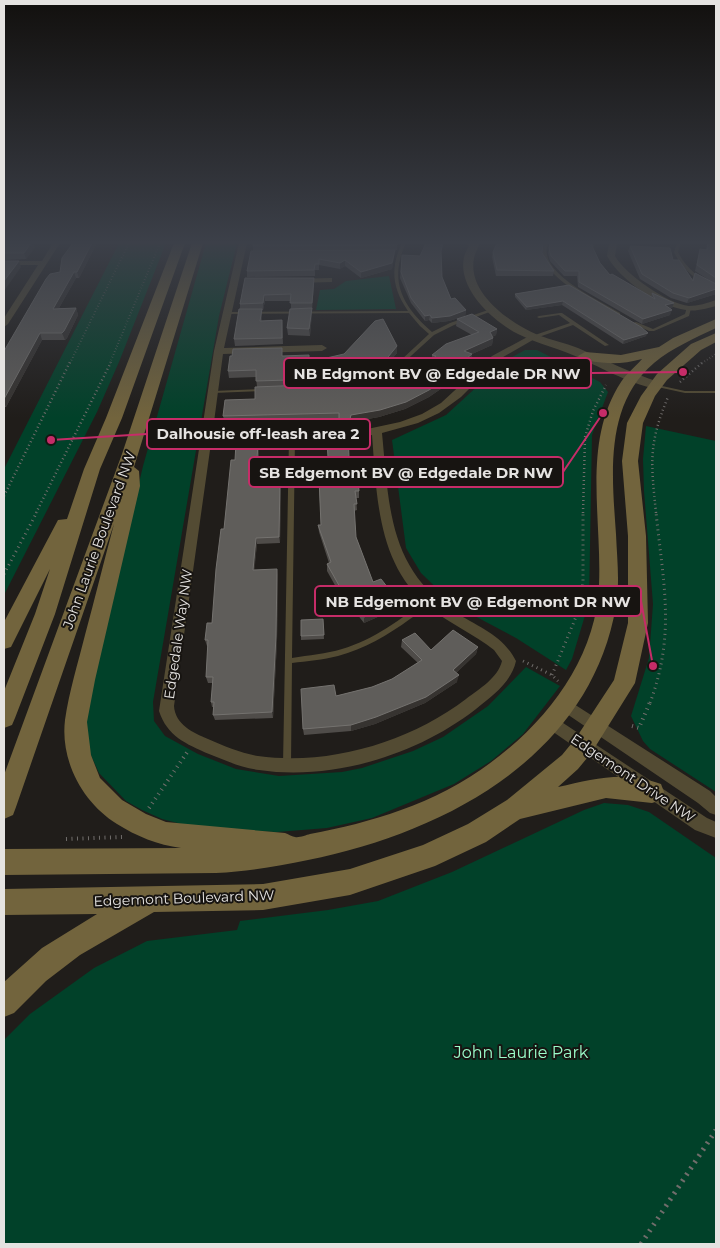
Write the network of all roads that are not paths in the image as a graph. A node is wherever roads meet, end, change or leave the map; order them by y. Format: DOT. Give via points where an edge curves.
graph roads {
  1 [pos="19,301"];
  2 [pos="158,301"];
  3 [pos="179,301"];
  4 [pos="232,301"];
  5 [pos="404,301"];
  6 [pos="485,301"];
  7 [pos="597,301"];
  8 [pos="669,301"];
  9 [pos="716,303"];
  10 [pos="689,308"];
  11 [pos="493,310"];
  12 [pos="408,312"];
  13 [pos="228,313"];
  14 [pos="540,317"];
  15 [pos="625,318"];
  16 [pos="573,322"];
  17 [pos="632,322"];
  18 [pos="716,323"];
  19 [pos="4,324"];
  20 [pos="432,334"];
  21 [pos="534,337"];
  22 [pos="716,337"];
  23 [pos="606,345"];
  24 [pos="668,347"];
  25 [pos="322,348"];
  26 [pos="219,350"];
  27 [pos="585,356"];
  28 [pos="379,379"];
  29 [pos="621,383"];
  30 [pos="270,390"];
  31 [pos="651,390"];
  32 [pos="213,392"];
  33 [pos="716,392"];
  34 [pos="377,432"];
  35 [pos="292,437"];
  36 [pos="206,440"];
  37 [pos="130,454"];
  38 [pos="92,469"];
  39 [pos="430,600"];
  40 [pos="4,641"];
  41 [pos="289,661"];
  42 [pos="559,714"];
  43 [pos="4,718"];
  44 [pos="597,725"];
  45 [pos="584,745"];
  46 [pos="287,765"];
  47 [pos="652,792"];
  48 [pos="4,807"];
  49 [pos="716,807"];
  50 [pos="516,808"];
  51 [pos="716,830"];
  52 [pos="309,847"];
  53 [pos="4,862"];
  54 [pos="150,900"];
  55 [pos="4,902"];
  56 [pos="4,1003"];
  1 -- 19 [label="street"];
  2 -- 38 [label="main road, John Laurie Boulevard NW"];
  3 -- 37 [label="main road, John Laurie Boulevard NW"];
  4 -- 13 [label="street, Edgedale Way NW"];
  5 -- 12 [label="lane"];
  6 -- 11 [label="street"];
  7 -- 15 [label="lane"];
  8 -- 10 [label="street"];
  9 -- 10 [label="street"];
  10 -- 17 [label="lane" via="687,314 654,330"];
  11 -- 20 [label="lane"];
  11 -- 21 [label="street"];
  12 -- 13 [label="lane"];
  12 -- 20 [label="lane"];
  13 -- 26 [label="street, Edgedale Way NW"];
  14 -- 16 [label="lane" via="560,314"];
  16 -- 21 [label="lane"];
  16 -- 23 [label="lane"];
  18 -- 24 [label="main road"];
  20 -- 28 [label="lane"];
  21 -- 27 [label="street"];
  21 -- 29 [label="street" via="544,348"];
  21 -- 34 [label="street" via="498,356 436,411"];
  22 -- 31 [label="main road, Edgemont Boulevard NW" via="688,353"];
  24 -- 27 [label="main road" via="624,360"];
  24 -- 29 [label="main road"];
  25 -- 26 [label="street"];
  26 -- 32 [label="street, Edgedale Way NW"];
  27 -- 29 [label="street"];
  29 -- 31 [label="street"];
  29 -- 42 [label="main road" via="610,420 604,462 606,610 595,652"];
  30 -- 32 [label="lane"];
  31 -- 33 [label="lane"];
  31 -- 44 [label="main road, Edgemont Boulevard NW" via="635,423 630,461 637,536 638,623 624,683"];
  32 -- 36 [label="street, Edgedale Way NW"];
  34 -- 35 [label="street"];
  34 -- 39 [label="street" via="393,550 411,581"];
  35 -- 36 [label="street"];
  35 -- 41 [label="lane"];
  36 -- 46 [label="street, Edgedale Way NW" via="167,710 171,722 197,741 259,763"];
  37 -- 48 [label="main road, John Laurie Boulevard NW"];
  37 -- 52 [label="main road" via="132,486 76,722 79,755 91,785 113,808 166,834"];
  38 -- 40 [label="main road"];
  38 -- 43 [label="main road, John Laurie Boulevard NW" via="45,614"];
  39 -- 41 [label="lane" via="401,623 350,650"];
  39 -- 46 [label="street, Edgedale Way NW" via="503,649 508,665 501,678 470,705 409,740 332,762"];
  41 -- 46 [label="lane"];
  42 -- 44 [label="street, Edgemont Drive NW"];
  42 -- 45 [label="street, Edgemont Drive NW"];
  42 -- 52 [label="main road" via="505,766 421,815 339,842"];
  44 -- 45 [label="main road, Edgemont Boulevard NW"];
  44 -- 49 [label="street, Edgemont Drive NW"];
  45 -- 47 [label="street, Edgemont Drive NW"];
  45 -- 50 [label="main road, Edgemont Boulevard NW" via="570,762"];
  47 -- 50 [label="main road" via="606,787"];
  47 -- 51 [label="street, Edgemont Drive NW"];
  50 -- 54 [label="main road, Edgemont Boulevard NW" via="426,857 350,882 263,897"];
  52 -- 53 [label="main road" via="243,859"];
  54 -- 55 [label="main road, Edgemont Boulevard NW"];
  54 -- 56 [label="main road" via="62,948"];
}
